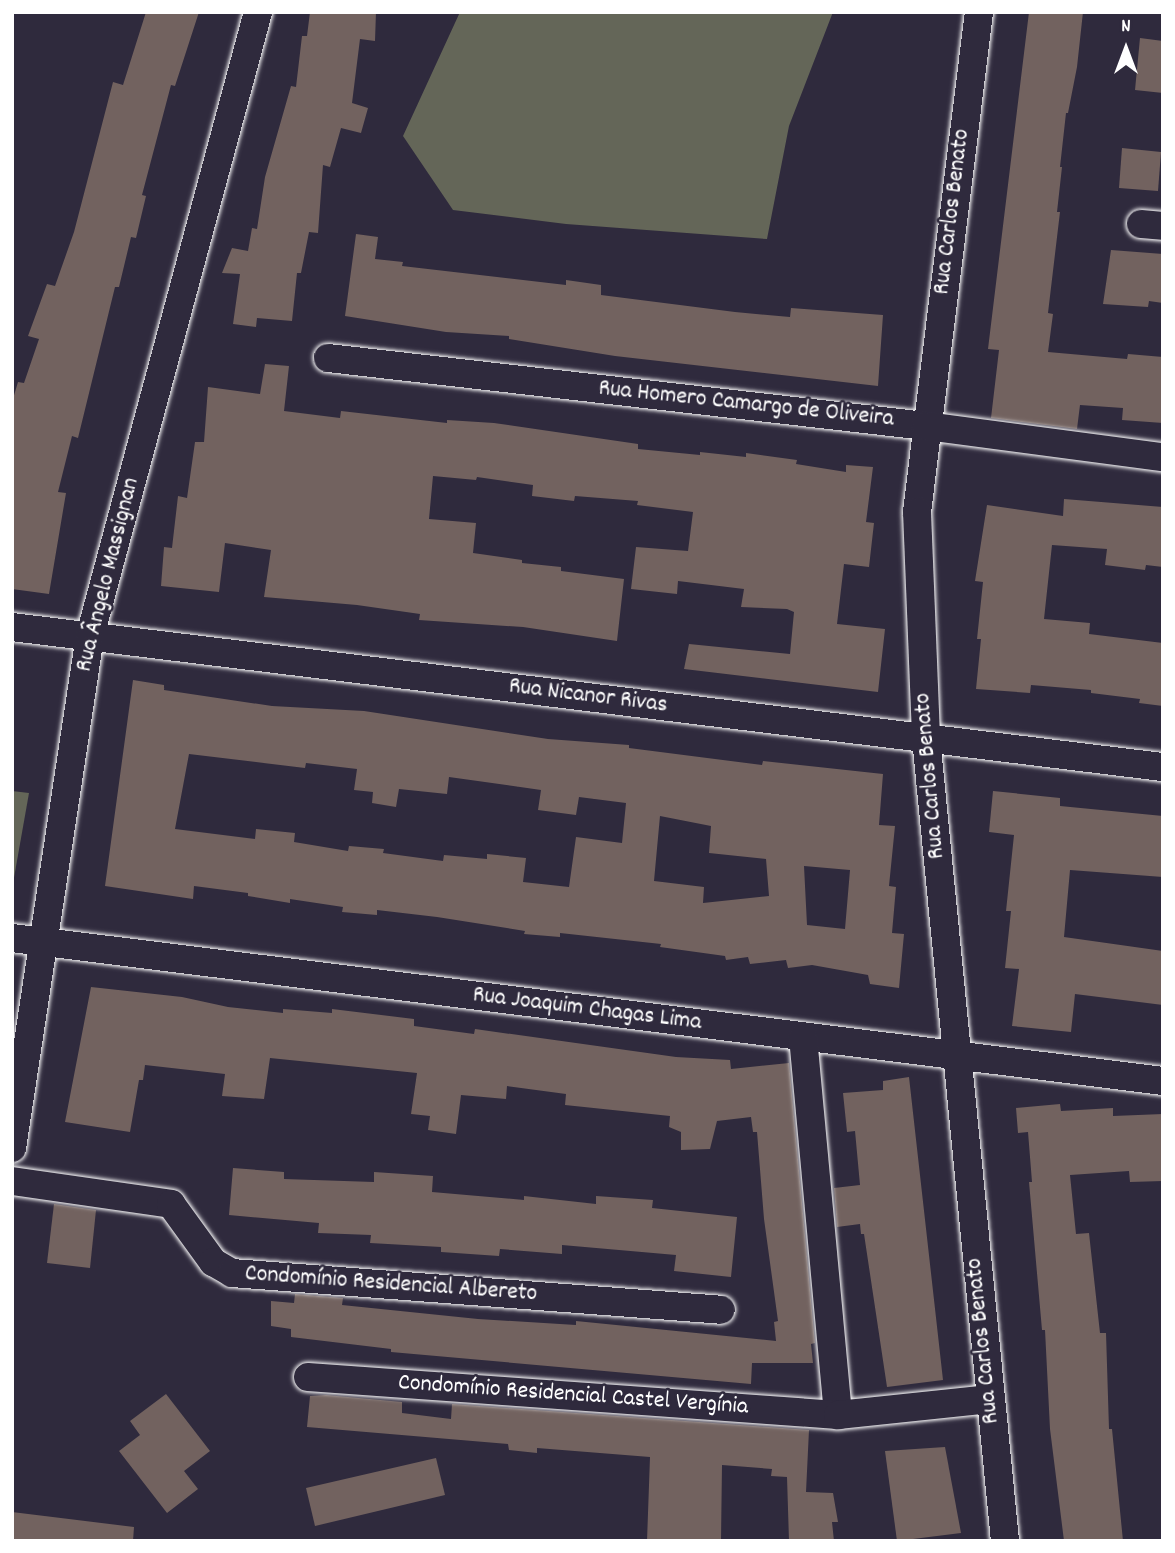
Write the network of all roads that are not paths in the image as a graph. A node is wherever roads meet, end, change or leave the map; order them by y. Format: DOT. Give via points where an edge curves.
graph roads {
  1 [pos="258,12"];
  2 [pos="979,12"];
  3 [pos="328,358"];
  4 [pos="926,426"];
  5 [pos="1163,457"];
  6 [pos="12,627"];
  7 [pos="90,636"];
  8 [pos="926,738"];
  9 [pos="1163,767"];
  10 [pos="12,938"];
  11 [pos="44,942"];
  12 [pos="803,1037"];
  13 [pos="955,1055"];
  14 [pos="1163,1081"];
  15 [pos="12,1148"];
  16 [pos="12,1181"];
  17 [pos="721,1310"];
  18 [pos="308,1377"];
  19 [pos="990,1399"];
  20 [pos="838,1415"];
  21 [pos="1005,1541"];
  1 -- 7 [label="street, Rua Ângelo Massignan"];
  2 -- 4 [label="street, Rua Carlos Benato"];
  3 -- 4 [label="street, Rua Homero Camargo de Oliveira"];
  4 -- 5 [label="street, Rua Homero Camargo de Oliveira"];
  4 -- 8 [label="street, Rua Carlos Benato" via="917,512"];
  6 -- 7 [label="street, Rua Nicanor Rivas"];
  7 -- 8 [label="street, Rua Nicanor Rivas"];
  7 -- 11 [label="street, Rua Ângelo Massignan"];
  8 -- 9 [label="street, Rua Nicanor Rivas"];
  8 -- 13 [label="street, Rua Carlos Benato"];
  10 -- 11 [label="street, Rua Joaquim Chagas Lima"];
  11 -- 12 [label="street, Rua Joaquim Chagas Lima"];
  11 -- 15 [label="street, Rua Ângelo Massignan"];
  12 -- 13 [label="street, Rua Joaquim Chagas Lima"];
  12 -- 20 [label="street"];
  13 -- 14 [label="street, Rua Joaquim Chagas Lima"];
  13 -- 19 [label="street, Rua Carlos Benato"];
  16 -- 17 [label="street, Condomínio Residencial Albereto" via="171,1204 213,1262 232,1273"];
  18 -- 20 [label="street, Condomínio Residencial Castel Vergínia"];
  19 -- 20 [label="street, Condomínio Residencial Castel Vergínia"];
  19 -- 21 [label="street, Rua Carlos Benato"];
}
